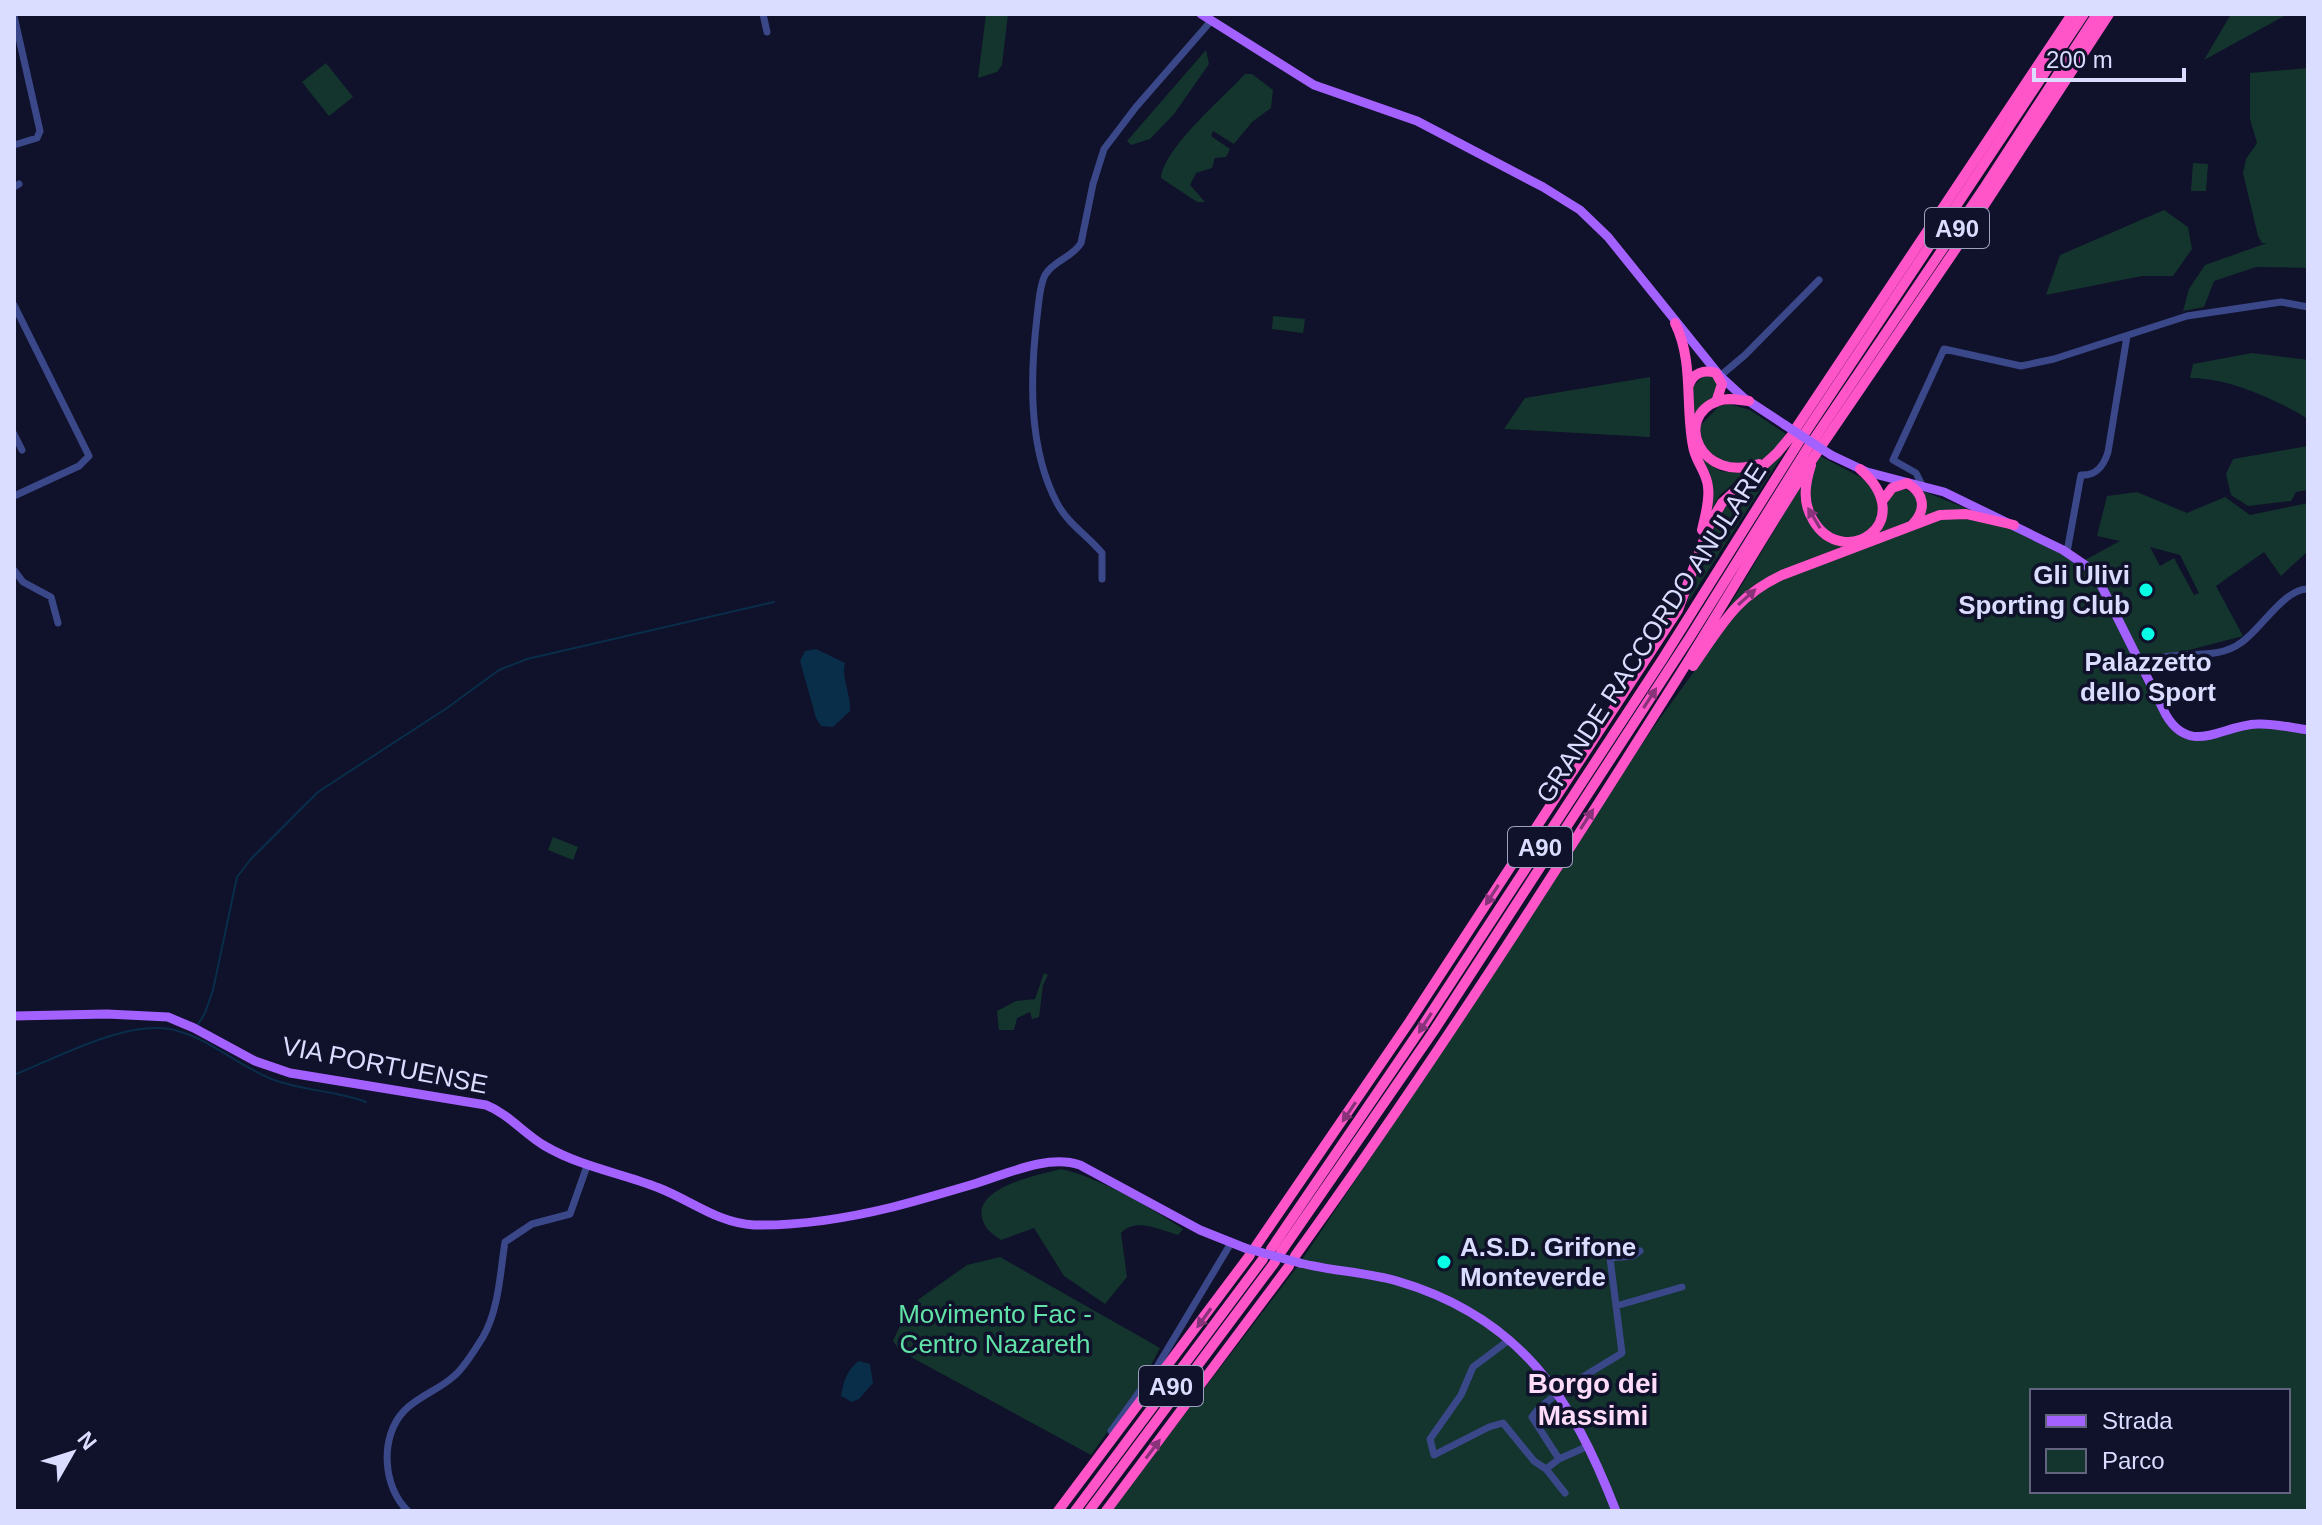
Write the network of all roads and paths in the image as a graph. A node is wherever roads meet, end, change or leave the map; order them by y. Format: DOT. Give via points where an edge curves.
graph roads {
  1 [pos="763,14"];
  2 [pos="1201,14"];
  3 [pos="2072,14"];
  4 [pos="2084,14"];
  5 [pos="2097,14"];
  6 [pos="2109,14"];
  7 [pos="14,16"];
  8 [pos="1211,21"];
  9 [pos="767,32"];
  10 [pos="14,57"];
  11 [pos="25,58"];
  12 [pos="14,145"];
  13 [pos="1819,280"];
  14 [pos="14,305"];
  15 [pos="2308,307"];
  16 [pos="1675,323"];
  17 [pos="2127,336"];
  18 [pos="1720,376"];
  19 [pos="1688,391"];
  20 [pos="1749,401"];
  21 [pos="1716,402"];
  22 [pos="14,434"];
  23 [pos="1808,442"];
  24 [pos="22,450"];
  25 [pos="1769,460"];
  26 [pos="1860,469"];
  27 [pos="1907,483"];
  28 [pos="1923,487"];
  29 [pos="14,496"];
  30 [pos="1883,500"];
  31 [pos="1913,524"];
  32 [pos="2014,525"];
  33 [pos="2067,552"];
  34 [pos="14,570"];
  35 [pos="1102,579"];
  36 [pos="2308,589"];
  37 [pos="1686,594"];
  38 [pos="58,623"];
  39 [pos="2140,663"];
  40 [pos="2308,730"];
  41 [pos="1633,749"];
  42 [pos="14,1016"];
  43 [pos="587,1166"];
  44 [pos="1231,1243"];
  45 [pos="1250,1249"];
  46 [pos="1640,1251"];
  47 [pos="1263,1259"];
  48 [pos="1295,1262"];
  49 [pos="1682,1287"];
  50 [pos="1616,1306"];
  51 [pos="1509,1340"];
  52 [pos="1560,1394"];
  53 [pos="1111,1431"];
  54 [pos="1588,1446"];
  55 [pos="1559,1459"];
  56 [pos="1546,1469"];
  57 [pos="1565,1493"];
  58 [pos="408,1511"];
  59 [pos="1058,1511"];
  60 [pos="1075,1511"];
  61 [pos="1089,1511"];
  62 [pos="1106,1511"];
  63 [pos="1616,1511"];
  1 -- 9 [label="street"];
  2 -- 8 [label="main road"];
  3 -- 23 [label="highway, GRANDE RACCORDO ANULARE"];
  4 -- 23 [label="highway, GRANDE RACCORDO ANULARE / A90"];
  5 -- 23 [label="highway, GRANDE RACCORDO ANULARE / A90"];
  6 -- 23 [label="highway, GRANDE RACCORDO ANULARE" via="1957,247"];
  7 -- 11 [label="street"];
  8 -- 16 [label="main road" via="1314,85 1417,121 1572,204 1605,233"];
  8 -- 35 [label="street" via="1108,143 1097,166 1081,243 1048,271 1039,299 1033,391 1040,452 1060,509 1102,554"];
  10 -- 11 [label="street"];
  11 -- 12 [label="street" via="40,133"];
  13 -- 18 [label="street"];
  14 -- 29 [label="street" via="89,456 79,466"];
  15 -- 17 [label="street" via="2281,302 2187,316"];
  16 -- 18 [label="main road"];
  16 -- 19 [label="highway"];
  17 -- 28 [label="street" via="2021,366 1944,349 1893,460 1916,473"];
  17 -- 33 [label="street" via="2108,452 2102,467 2081,475"];
  18 -- 19 [label="highway" via="1700,373"];
  18 -- 20 [label="main road"];
  18 -- 21 [label="highway"];
  19 -- 37 [label="highway" via="1694,452 1709,492"];
  20 -- 21 [label="highway"];
  20 -- 26 [label="main road, bridge"];
  21 -- 25 [label="highway" via="1699,419 1696,432 1706,457 1736,469"];
  22 -- 24 [label="street"];
  23 -- 25 [label="highway, GRANDE RACCORDO ANULARE"];
  30 -- 23 [label="highway, one-way" via="1880,520 1867,536 1850,542 1828,537 1806,501"];
  23 -- 41 [label="highway" via="1794,485"];
  23 -- 61 [label="highway, GRANDE RACCORDO ANULARE / A90" via="1275,1254"];
  25 -- 37 [label="highway, GRANDE RACCORDO ANULARE" via="1722,503"];
  26 -- 27 [label="main road"];
  26 -- 30 [label="highway"];
  27 -- 28 [label="main road"];
  27 -- 30 [label="highway" via="1892,488"];
  27 -- 31 [label="highway" via="1922,501"];
  28 -- 32 [label="main road"];
  31 -- 32 [label="highway" via="1958,513"];
  41 -- 31 [label="highway, one-way" via="1749,593"];
  32 -- 33 [label="main road"];
  33 -- 39 [label="main road" via="2100,583"];
  34 -- 38 [label="street" via="22,581 53,598"];
  36 -- 39 [label="street" via="2293,593 2230,649"];
  37 -- 45 [label="highway, GRANDE RACCORDO ANULARE, one-way" via="1444,970"];
  39 -- 40 [label="main road" via="2170,722 2186,735 2204,737 2257,724"];
  48 -- 41 [label="highway, GRANDE RACCORDO ANULARE, one-way"];
  42 -- 43 [label="main road, VIA PORTUENSE" via="168,1017 290,1073 486,1105 541,1144"];
  43 -- 44 [label="main road, VIA PORTUENSE" via="654,1186 723,1219 757,1225 845,1217 1040,1164 1074,1163"];
  43 -- 58 [label="street" via="570,1214 532,1224 505,1242 494,1312 484,1335 454,1376 402,1412 391,1432 390,1482"];
  44 -- 45 [label="main road, VIA PORTUENSE"];
  44 -- 53 [label="street" via="1155,1370"];
  45 -- 48 [label="main road, VIA PORTUENSE, bridge"];
  45 -- 59 [label="highway, GRANDE RACCORDO ANULARE, one-way"];
  46 -- 50 [label="street" via="1610,1258"];
  47 -- 60 [label="highway, A90"];
  48 -- 51 [label="main road, VIA PORTUENSE" via="1397,1282 1466,1311"];
  62 -- 48 [label="highway, GRANDE RACCORDO ANULARE, one-way"];
  49 -- 50 [label="street"];
  50 -- 52 [label="street" via="1622,1353"];
  51 -- 52 [label="main road, VIA PORTUENSE"];
  51 -- 56 [label="street" via="1473,1367 1461,1395 1430,1439 1431,1448 1434,1455 1503,1423"];
  52 -- 54 [label="main road, VIA PORTUENSE"];
  52 -- 55 [label="street" via="1532,1417"];
  54 -- 55 [label="street"];
  54 -- 63 [label="main road, VIA PORTUENSE"];
  55 -- 56 [label="street"];
  56 -- 57 [label="street"];
}
